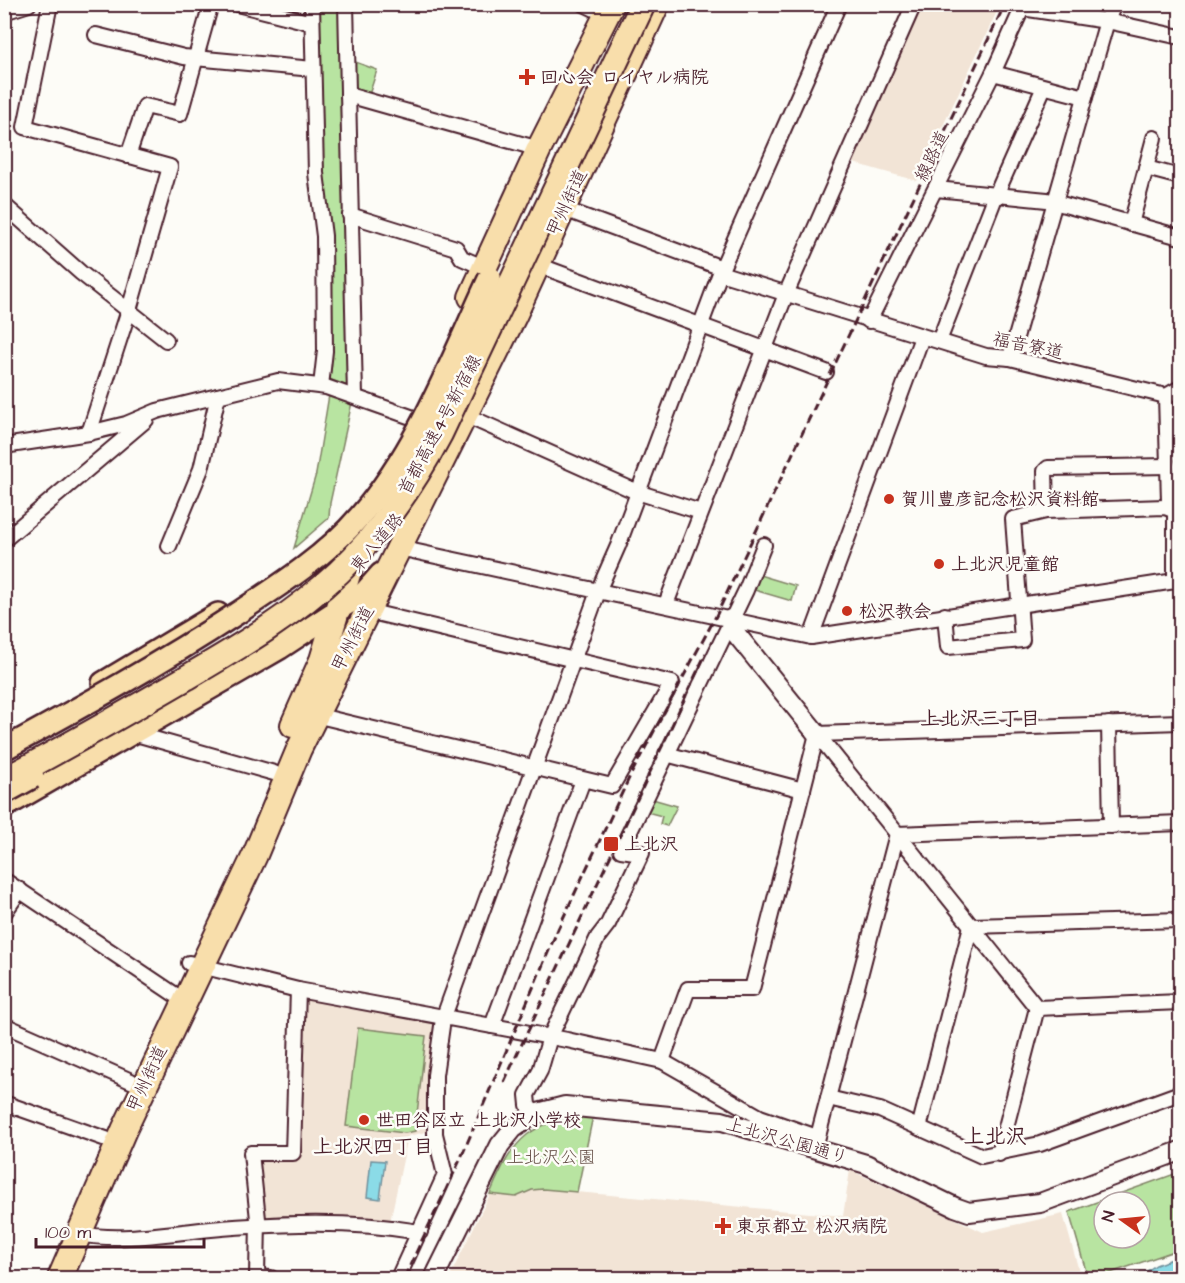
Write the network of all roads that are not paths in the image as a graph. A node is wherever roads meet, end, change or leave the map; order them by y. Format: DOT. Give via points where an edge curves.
graph roads {
  1 [pos="29,4"];
  2 [pos="50,4"];
  3 [pos="211,4"];
  4 [pos="237,4"];
  5 [pos="312,4"];
  6 [pos="346,4"];
  7 [pos="584,4"];
  8 [pos="643,4"];
  9 [pos="657,4"];
  10 [pos="839,4"];
  11 [pos="914,4"];
  12 [pos="1114,4"];
  13 [pos="1023,6"];
  14 [pos="616,8"];
  15 [pos="4,12"];
  16 [pos="1107,21"];
  17 [pos="312,23"];
  18 [pos="96,35"];
  19 [pos="1180,35"];
  20 [pos="196,58"];
  21 [pos="582,66"];
  22 [pos="313,69"];
  23 [pos="993,73"];
  24 [pos="622,82"];
  25 [pos="1044,87"];
  26 [pos="348,95"];
  27 [pos="1085,97"];
  28 [pos="1154,138"];
  29 [pos="539,150"];
  30 [pos="129,156"];
  31 [pos="1146,168"];
  32 [pos="1180,177"];
  33 [pos="936,189"];
  34 [pos="996,195"];
  35 [pos="1054,204"];
  36 [pos="4,205"];
  37 [pos="564,209"];
  38 [pos="350,215"];
  39 [pos="1131,224"];
  40 [pos="1180,237"];
  41 [pos="538,265"];
  42 [pos="721,270"];
  43 [pos="487,272"];
  44 [pos="786,294"];
  45 [pos="129,310"];
  46 [pos="869,321"];
  47 [pos="701,325"];
  48 [pos="922,337"];
  49 [pos="166,340"];
  50 [pos="939,341"];
  51 [pos="765,348"];
  52 [pos="1010,358"];
  53 [pos="826,372"];
  54 [pos="321,386"];
  55 [pos="1180,388"];
  56 [pos="218,396"];
  57 [pos="355,396"];
  58 [pos="1166,396"];
  59 [pos="157,411"];
  60 [pos="415,418"];
  61 [pos="460,425"];
  62 [pos="89,433"];
  63 [pos="4,446"];
  64 [pos="1170,466"];
  65 [pos="375,489"];
  66 [pos="637,492"];
  67 [pos="1046,511"];
  68 [pos="701,512"];
  69 [pos="1178,512"];
  70 [pos="4,540"];
  71 [pos="764,545"];
  72 [pos="169,546"];
  73 [pos="395,554"];
  74 [pos="599,589"];
  75 [pos="666,604"];
  76 [pos="1020,605"];
  77 [pos="338,610"];
  78 [pos="368,611"];
  79 [pos="945,615"];
  80 [pos="731,619"];
  81 [pos="298,636"];
  82 [pos="811,637"];
  83 [pos="322,660"];
  84 [pos="576,660"];
  85 [pos="83,695"];
  86 [pos="315,715"];
  87 [pos="1180,722"];
  88 [pos="1109,724"];
  89 [pos="135,734"];
  90 [pos="817,734"];
  91 [pos="4,738"];
  92 [pos="112,745"];
  93 [pos="4,749"];
  94 [pos="666,754"];
  95 [pos="4,763"];
  96 [pos="534,768"];
  97 [pos="273,773"];
  98 [pos="4,780"];
  99 [pos="583,780"];
  100 [pos="803,790"];
  101 [pos="4,793"];
  102 [pos="4,807"];
  103 [pos="1180,823"];
  104 [pos="1111,826"];
  105 [pos="897,834"];
  106 [pos="4,880"];
  107 [pos="20,890"];
  108 [pos="4,913"];
  109 [pos="1180,920"];
  110 [pos="971,926"];
  111 [pos="195,965"];
  112 [pos="298,990"];
  113 [pos="174,994"];
  114 [pos="1180,1002"];
  115 [pos="1037,1008"];
  116 [pos="444,1019"];
  117 [pos="4,1025"];
  118 [pos="492,1026"];
  119 [pos="550,1037"];
  120 [pos="662,1061"];
  121 [pos="132,1081"];
  122 [pos="1180,1093"];
  123 [pos="828,1098"];
  124 [pos="4,1103"];
  125 [pos="534,1114"];
  126 [pos="919,1128"];
  127 [pos="106,1139"];
  128 [pos="816,1143"];
  129 [pos="1180,1151"];
  130 [pos="999,1154"];
  131 [pos="256,1226"];
  132 [pos="420,1232"];
  133 [pos="79,1234"];
  134 [pos="45,1278"];
  135 [pos="60,1278"];
  136 [pos="272,1278"];
  137 [pos="398,1278"];
  138 [pos="434,1278"];
  1 -- 15 [label="street"];
  2 -- 30 [label="street" via="25,127"];
  3 -- 20 [label="street"];
  4 -- 17 [label="street"];
  5 -- 17 [label="street"];
  6 -- 26 [label="street"];
  7 -- 14 [label="street"];
  8 -- 98 [label="highway, 首都高速4号新宿線, bridge" via="440,434 388,518 339,573 277,622"];
  9 -- 24 [label="highway, 甲州街道"];
  10 -- 42 [label="street"];
  11 -- 44 [label="street"];
  12 -- 16 [label="street"];
  13 -- 16 [label="street"];
  13 -- 23 [label="street, 線路道"];
  14 -- 21 [label="highway, 甲州街道"];
  14 -- 95 [label="highway, 首都高速4号新宿線" via="435,410 393,485 356,534 302,585 268,610 145,685"];
  16 -- 19 [label="street"];
  16 -- 27 [label="street"];
  17 -- 22 [label="street"];
  18 -- 20 [label="street"];
  20 -- 22 [label="street"];
  20 -- 30 [label="street" via="180,114 145,106"];
  21 -- 29 [label="highway, 甲州街道"];
  21 -- 43 [label="main road, 東八道路"];
  22 -- 54 [label="street" via="316,173 324,236 325,351"];
  23 -- 25 [label="street"];
  23 -- 33 [label="street, 線路道"];
  24 -- 37 [label="highway, 甲州街道"];
  24 -- 101 [label="main road, 東八道路, bridge" via="516,290 442,447 405,511 352,574 279,634"];
  25 -- 27 [label="street"];
  25 -- 34 [label="street"];
  26 -- 29 [label="street"];
  26 -- 38 [label="street"];
  27 -- 35 [label="street"];
  28 -- 31 [label="street"];
  29 -- 43 [label="highway, 甲州街道"];
  30 -- 45 [label="street" via="170,167"];
  31 -- 32 [label="street"];
  31 -- 39 [label="street"];
  33 -- 34 [label="street"];
  33 -- 46 [label="street, 線路道"];
  34 -- 35 [label="street"];
  34 -- 50 [label="street"];
  35 -- 39 [label="street"];
  35 -- 52 [label="street"];
  36 -- 45 [label="street"];
  37 -- 41 [label="highway, 甲州街道"];
  37 -- 42 [label="street, 福音寮道"];
  38 -- 43 [label="street" via="456,248 462,258"];
  38 -- 57 [label="street"];
  39 -- 40 [label="street"];
  41 -- 47 [label="street"];
  41 -- 61 [label="highway, 甲州街道"];
  42 -- 44 [label="street, 福音寮道"];
  42 -- 47 [label="street"];
  43 -- 60 [label="highway, 甲州街道"];
  43 -- 93 [label="main road, 東八道路, bridge" via="436,393 408,446 360,517 282,584 188,645"];
  44 -- 46 [label="street, 福音寮道"];
  44 -- 51 [label="street"];
  45 -- 49 [label="street"];
  45 -- 62 [label="street"];
  46 -- 48 [label="street, 福音寮道"];
  47 -- 51 [label="street"];
  47 -- 66 [label="street"];
  48 -- 50 [label="street, 福音寮道"];
  48 -- 82 [label="street"];
  50 -- 52 [label="street, 福音寮道" via="986,356"];
  51 -- 53 [label="street"];
  51 -- 68 [label="street"];
  52 -- 58 [label="street, 福音寮道"];
  54 -- 56 [label="street" via="278,381"];
  54 -- 57 [label="street"];
  55 -- 58 [label="street"];
  56 -- 59 [label="street"];
  56 -- 72 [label="street" via="201,469"];
  57 -- 60 [label="street"];
  58 -- 64 [label="street"];
  59 -- 62 [label="street"];
  59 -- 70 [label="street"];
  60 -- 61 [label="street"];
  60 -- 65 [label="highway, 甲州街道"];
  61 -- 66 [label="street"];
  61 -- 73 [label="highway, 甲州街道"];
  62 -- 63 [label="street"];
  64 -- 67 [label="street" via="1048,468"];
  64 -- 69 [label="street" via="1169,503"];
  65 -- 77 [label="highway, 甲州街道"];
  65 -- 85 [label="main road" via="317,544 263,587"];
  66 -- 68 [label="street"];
  66 -- 74 [label="street"];
  67 -- 69 [label="street" via="1165,507"];
  67 -- 76 [label="street" via="1013,519"];
  68 -- 75 [label="street"];
  69 -- 76 [label="street" via="1175,581"];
  71 -- 80 [label="street"];
  73 -- 74 [label="street"];
  73 -- 77 [label="main road" via="365,592"];
  73 -- 78 [label="highway, 甲州街道"];
  74 -- 75 [label="street"];
  74 -- 84 [label="street"];
  75 -- 80 [label="street"];
  76 -- 79 [label="street"];
  76 -- 79 [label="street" via="1022,640 948,647"];
  77 -- 81 [label="main road"];
  77 -- 83 [label="highway, 甲州街道"];
  78 -- 84 [label="street"];
  78 -- 86 [label="highway, 甲州街道"];
  79 -- 82 [label="street"];
  80 -- 82 [label="street"];
  80 -- 90 [label="street" via="737,634"];
  80 -- 94 [label="street"];
  81 -- 83 [label="main road"];
  81 -- 89 [label="main road"];
  83 -- 97 [label="highway, 甲州街道"];
  84 -- 96 [label="street"];
  84 -- 99 [label="street" via="672,683 612,786"];
  85 -- 91 [label="main road"];
  85 -- 92 [label="main road"];
  86 -- 96 [label="street"];
  86 -- 111 [label="highway, 甲州街道" via="255,855"];
  87 -- 88 [label="street"];
  88 -- 90 [label="street"];
  88 -- 104 [label="street"];
  89 -- 92 [label="main road"];
  89 -- 97 [label="street"];
  90 -- 100 [label="street"];
  90 -- 105 [label="street"];
  92 -- 102 [label="main road"];
  94 -- 100 [label="street"];
  94 -- 119 [label="street" via="621,849 642,853"];
  96 -- 99 [label="street"];
  96 -- 116 [label="street"];
  97 -- 111 [label="highway, 甲州街道"];
  99 -- 118 [label="street"];
  100 -- 120 [label="street" via="752,989 688,989"];
  103 -- 104 [label="street"];
  104 -- 105 [label="street"];
  105 -- 110 [label="street"];
  105 -- 123 [label="street"];
  106 -- 107 [label="street"];
  107 -- 108 [label="street"];
  107 -- 113 [label="street"];
  109 -- 110 [label="street"];
  110 -- 115 [label="street"];
  110 -- 126 [label="street"];
  111 -- 112 [label="street"];
  111 -- 113 [label="highway, 甲州街道"];
  111 -- 133 [label="highway, 甲州街道"];
  112 -- 116 [label="street"];
  112 -- 131 [label="street" via="293,1153 251,1153"];
  113 -- 121 [label="highway, 甲州街道"];
  114 -- 115 [label="street"];
  115 -- 130 [label="street"];
  116 -- 118 [label="street"];
  116 -- 132 [label="street" via="435,1075 435,1134 445,1175"];
  117 -- 121 [label="street"];
  118 -- 119 [label="street"];
  119 -- 120 [label="street"];
  119 -- 125 [label="street" via="540,1071 527,1095"];
  120 -- 128 [label="street" via="760,1117"];
  121 -- 127 [label="highway, 甲州街道"];
  122 -- 130 [label="street" via="1040,1144"];
  123 -- 126 [label="street" via="879,1110"];
  123 -- 128 [label="street"];
  124 -- 127 [label="street"];
  125 -- 128 [label="street, 上北沢公園通り" via="566,1106 722,1121"];
  125 -- 138 [label="street, 上北沢公園通り" via="513,1129 500,1145"];
  126 -- 130 [label="street" via="982,1156"];
  127 -- 134 [label="highway, 甲州街道"];
  128 -- 129 [label="street, 上北沢公園通り" via="969,1212 1040,1203"];
  131 -- 132 [label="street" via="344,1223"];
  131 -- 133 [label="street" via="108,1238"];
  131 -- 136 [label="street" via="257,1277"];
  132 -- 137 [label="street"];
  133 -- 135 [label="highway, 甲州街道"];
}
